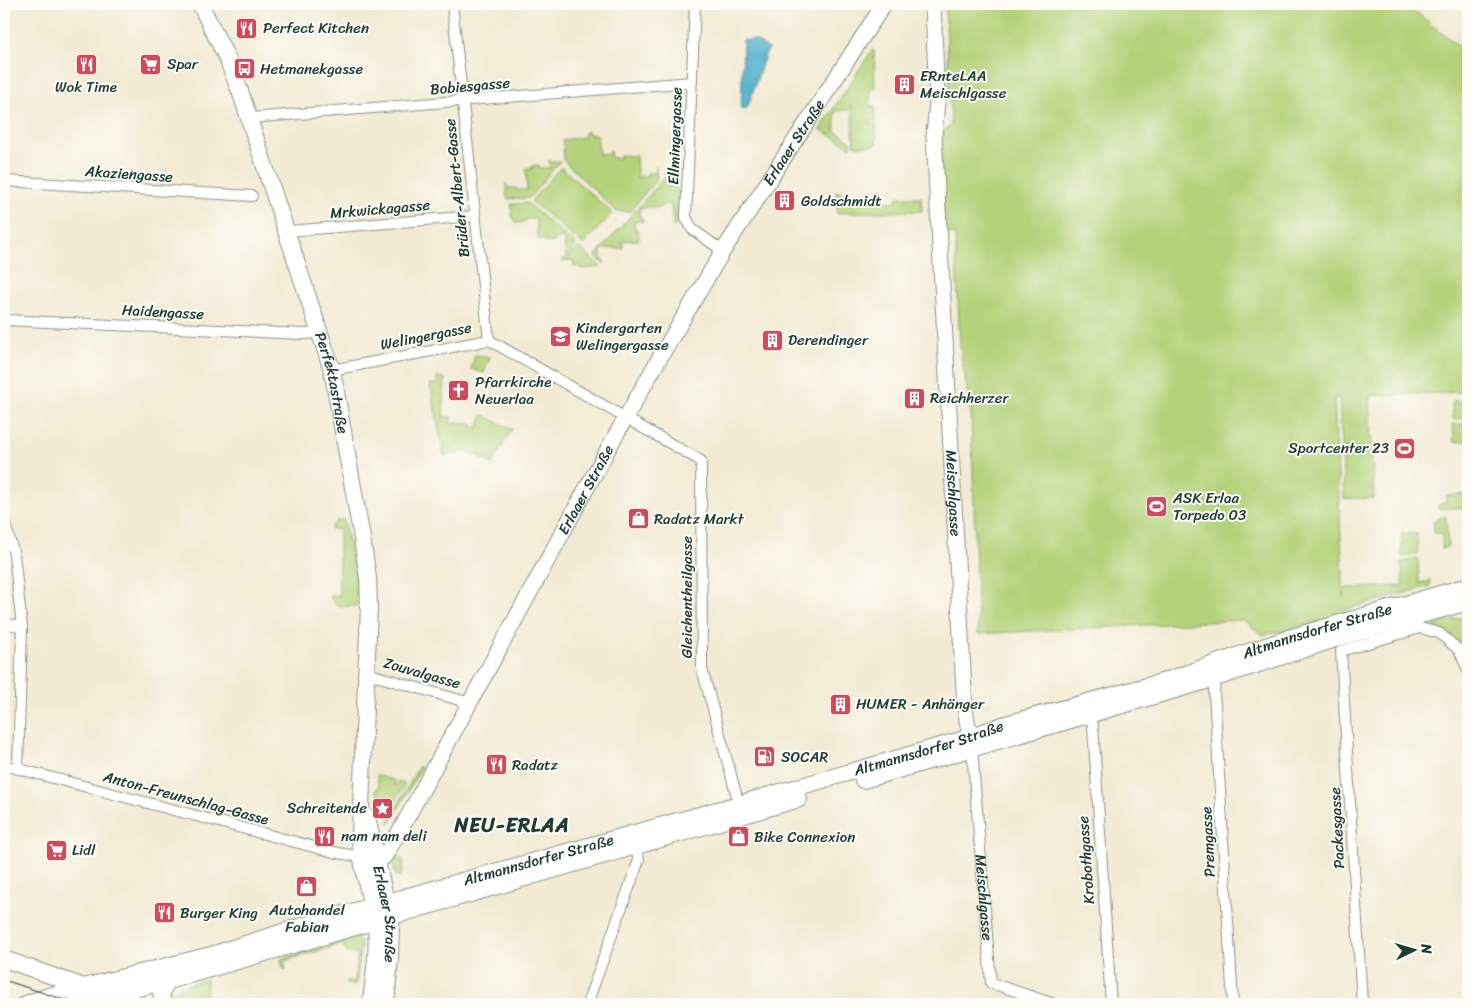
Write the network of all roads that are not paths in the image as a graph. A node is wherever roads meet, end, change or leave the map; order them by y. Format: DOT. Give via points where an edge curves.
graph roads {
  1 [pos="200,4"];
  2 [pos="452,4"];
  3 [pos="695,4"];
  4 [pos="884,4"];
  5 [pos="933,4"];
  6 [pos="692,82"];
  7 [pos="463,102"];
  8 [pos="250,118"];
  9 [pos="4,181"];
  10 [pos="252,196"];
  11 [pos="475,216"];
  12 [pos="288,231"];
  13 [pos="723,251"];
  14 [pos="4,320"];
  15 [pos="321,333"];
  16 [pos="489,340"];
  17 [pos="332,370"];
  18 [pos="626,417"];
  19 [pos="4,521"];
  20 [pos="1468,586"];
  21 [pos="1468,602"];
  22 [pos="4,622"];
  23 [pos="22,627"];
  24 [pos="1341,651"];
  25 [pos="1468,670"];
  26 [pos="366,672"];
  27 [pos="1216,678"];
  28 [pos="470,703"];
  29 [pos="1090,714"];
  30 [pos="971,742"];
  31 [pos="4,766"];
  32 [pos="18,769"];
  33 [pos="363,783"];
  34 [pos="740,810"];
  35 [pos="634,840"];
  36 [pos="361,857"];
  37 [pos="376,863"];
  38 [pos="381,912"];
  39 [pos="4,959"];
  40 [pos="168,981"];
  41 [pos="84,987"];
  42 [pos="109,996"];
  43 [pos="24,1004"];
  44 [pos="74,1004"];
  45 [pos="132,1004"];
  46 [pos="163,1004"];
  47 [pos="371,1004"];
  48 [pos="386,1004"];
  49 [pos="587,1004"];
  50 [pos="1054,1004"];
  51 [pos="1111,1004"];
  52 [pos="1233,1004"];
  53 [pos="1362,1004"];
  1 -- 8 [label="main road, Perfektastraße" via="233,73"];
  2 -- 7 [label="street, Brüder-Albert-Gasse"];
  3 -- 6 [label="street, Ellmingergasse"];
  4 -- 13 [label="street, Erlaaer Straße"];
  5 -- 30 [label="street, Meischlgasse" via="938,102 934,135 965,709"];
  6 -- 7 [label="street, Bobiesgasse"];
  6 -- 13 [label="street, Ellmingergasse" via="686,218 692,230"];
  7 -- 8 [label="street, Bobiesgasse"];
  7 -- 11 [label="street, Brüder-Albert-Gasse"];
  8 -- 12 [label="main road, Perfektastraße"];
  9 -- 10 [label="street, Akaziengasse"];
  11 -- 12 [label="street, Mrkwickagasse"];
  11 -- 16 [label="street, Brüder-Albert-Gasse"];
  12 -- 15 [label="main road, Perfektastraße"];
  13 -- 18 [label="street, Erlaaer Straße"];
  14 -- 15 [label="street, Haidengasse"];
  15 -- 17 [label="main road, Perfektastraße"];
  16 -- 17 [label="street, Welingergasse"];
  16 -- 18 [label="street, Welingergasse"];
  17 -- 26 [label="main road, Perfektastraße" via="368,578 370,606"];
  18 -- 28 [label="street, Erlaaer Straße"];
  18 -- 34 [label="street, Gleichentheilgasse" via="701,461 702,669"];
  19 -- 23 [label="street" via="14,554"];
  20 -- 30 [label="main road, Altmannsdorfer Straße" via="1289,638 1162,682 1006,724"];
  21 -- 27 [label="main road, Altmannsdorfer Straße" via="1345,636"];
  22 -- 23 [label="street"];
  23 -- 32 [label="street"];
  24 -- 25 [label="street, Altmannsdorfer Straße" via="1420,628 1439,632 1459,650"];
  24 -- 53 [label="street, Packesgasse"];
  26 -- 28 [label="street, Zouvalgasse"];
  26 -- 33 [label="main road, Perfektastraße"];
  27 -- 29 [label="main road, Altmannsdorfer Straße"];
  27 -- 52 [label="street, Premgasse" via="1214,691"];
  28 -- 37 [label="street, Erlaaer Straße" via="402,827 384,857"];
  29 -- 30 [label="main road, Altmannsdorfer Straße"];
  29 -- 51 [label="street, Krobothgasse"];
  30 -- 34 [label="main road, Altmannsdorfer Straße"];
  30 -- 50 [label="street, Meischlgasse" via="991,983"];
  31 -- 32 [label="street, Anton-Freunschlag-Gasse"];
  32 -- 36 [label="street, Anton-Freunschlag-Gasse"];
  33 -- 36 [label="main road, Perfektastraße"];
  33 -- 37 [label="main road, Perfektastraße"];
  34 -- 35 [label="main road, Altmannsdorfer Straße"];
  35 -- 38 [label="main road, Altmannsdorfer Straße"];
  35 -- 49 [label="street" via="639,860"];
  36 -- 38 [label="main road, Erlaaer Straße"];
  37 -- 38 [label="main road, Erlaaer Straße"];
  38 -- 40 [label="main road, Altmannsdorfer Straße"];
  38 -- 41 [label="main road, Altmannsdorfer Straße" via="298,927 211,955"];
  38 -- 47 [label="main road, Erlaaer Straße"];
  38 -- 48 [label="main road, Erlaaer Straße" via="391,939"];
  39 -- 41 [label="main road"];
  40 -- 42 [label="main road, Altmannsdorfer Straße"];
  40 -- 46 [label="main road" via="161,992"];
  41 -- 42 [label="main road"];
  41 -- 43 [label="street"];
  42 -- 44 [label="street"];
  42 -- 45 [label="main road"];
}
